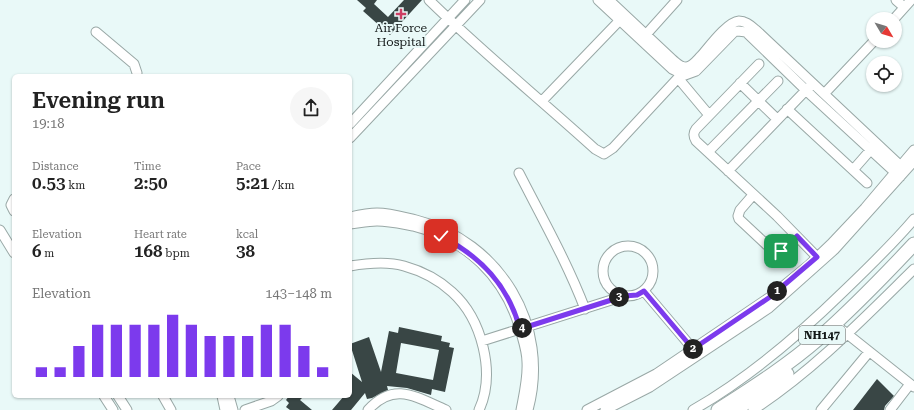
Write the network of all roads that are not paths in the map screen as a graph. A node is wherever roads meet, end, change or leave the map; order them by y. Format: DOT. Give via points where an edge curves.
graph roads {
  1 [pos="428,0"];
  2 [pos="465,0"];
  3 [pos="480,0"];
  4 [pos="598,0"];
  5 [pos="610,0"];
  6 [pos="677,0"];
  7 [pos="896,0"];
  8 [pos="911,0"];
  9 [pos="904,7"];
  10 [pos="900,12"];
  11 [pos="448,18"];
  12 [pos="620,20"];
  13 [pos="456,26"];
  14 [pos="738,26"];
  15 [pos="96,32"];
  16 [pos="643,38"];
  17 [pos="867,48"];
  18 [pos="759,64"];
  19 [pos="681,73"];
  20 [pos="136,74"];
  21 [pos="778,80"];
  22 [pos="740,83"];
  23 [pos="812,83"];
  24 [pos="806,90"];
  25 [pos="824,94"];
  26 [pos="542,100"];
  27 [pos="758,101"];
  28 [pos="787,109"];
  29 [pos="709,115"];
  30 [pos="777,119"];
  31 [pos="352,122"];
  32 [pos="352,136"];
  33 [pos="873,147"];
  34 [pos="914,150"];
  35 [pos="708,152"];
  36 [pos="914,161"];
  37 [pos="852,170"];
  38 [pos="728,171"];
  39 [pos="900,172"];
  40 [pos="519,173"];
  41 [pos="867,183"];
  42 [pos="753,194"];
  43 [pos="352,217"];
  44 [pos="914,219"];
  45 [pos="352,224"];
  46 [pos="0,230"];
  47 [pos="797,236"];
  48 [pos="914,244"];
  49 [pos="12,250"];
  50 [pos="914,256"];
  51 [pos="820,259"];
  52 [pos="352,266"];
  53 [pos="914,270"];
  54 [pos="644,291"];
  55 [pos="624,296"];
  56 [pos="585,309"];
  57 [pos="523,328"];
  58 [pos="844,331"];
  59 [pos="482,341"];
  60 [pos="693,349"];
  61 [pos="870,352"];
  62 [pos="912,386"];
  63 [pos="105,398"];
  64 [pos="119,398"];
  65 [pos="164,398"];
  66 [pos="222,398"];
  67 [pos="230,398"];
  68 [pos="274,401"];
  69 [pos="113,410"];
  70 [pos="127,410"];
  71 [pos="171,410"];
  72 [pos="225,410"];
  73 [pos="233,410"];
  74 [pos="245,410"];
  75 [pos="368,410"];
  76 [pos="446,410"];
  77 [pos="479,410"];
  78 [pos="521,410"];
  79 [pos="528,410"];
  80 [pos="586,410"];
  81 [pos="605,410"];
  82 [pos="693,410"];
  83 [pos="718,410"];
  84 [pos="735,410"];
  85 [pos="754,410"];
  86 [pos="821,410"];
  87 [pos="890,410"];
  1 -- 11 [label="street"];
  2 -- 11 [label="street"];
  3 -- 13 [label="street"];
  4 -- 12 [label="street"];
  5 -- 16 [label="street"];
  6 -- 16 [label="street"];
  7 -- 9 [label="street"];
  8 -- 9 [label="street"];
  9 -- 10 [label="street"];
  11 -- 13 [label="street"];
  11 -- 31 [label="street"];
  12 -- 16 [label="street"];
  12 -- 26 [label="street"];
  13 -- 26 [label="street"];
  13 -- 32 [label="street"];
  14 -- 19 [label="street" via="724,31"];
  14 -- 23 [label="street" via="742,21 752,26"];
  14 -- 24 [label="street"];
  15 -- 20 [label="street" via="134,64"];
  16 -- 19 [label="street" via="676,63"];
  17 -- 25 [label="street"];
  18 -- 22 [label="street"];
  19 -- 26 [label="street" via="604,154 595,149"];
  19 -- 29 [label="street"];
  21 -- 27 [label="street"];
  22 -- 27 [label="street"];
  22 -- 29 [label="street"];
  23 -- 24 [label="street"];
  23 -- 25 [label="street"];
  24 -- 28 [label="street"];
  24 -- 33 [label="street"];
  25 -- 33 [label="street"];
  27 -- 30 [label="street"];
  27 -- 35 [label="street"];
  28 -- 30 [label="street"];
  28 -- 37 [label="street"];
  29 -- 35 [label="street" via="693,134"];
  30 -- 38 [label="street"];
  33 -- 37 [label="street"];
  33 -- 39 [label="street"];
  34 -- 39 [label="street"];
  35 -- 38 [label="street"];
  36 -- 39 [label="street"];
  37 -- 41 [label="street"];
  38 -- 42 [label="street"];
  39 -- 51 [label="street"];
  40 -- 56 [label="street" via="565,261"];
  42 -- 47 [label="street"];
  42 -- 47 [label="street" via="740,210 739,219 773,251 778,252"];
  43 -- 57 [label="street" via="378,213 396,215 438,226 471,246 499,272 513,293 523,313"];
  44 -- 82 [label="street" via="890,247 806,329 742,379"];
  45 -- 57 [label="street" via="378,221 400,223 421,228 458,245 474,256 500,284"];
  46 -- 49 [label="street"];
  47 -- 51 [label="street"];
  48 -- 83 [label="highway, NH147" via="817,340"];
  50 -- 58 [label="highway, NH147"];
  51 -- 60 [label="street" via="770,297"];
  51 -- 81 [label="street" via="784,296 756,318 640,393"];
  52 -- 59 [label="street" via="375,262 404,266 430,276 453,292 470,314"];
  53 -- 58 [label="street"];
  54 -- 55 [label="street" via="637,295"];
  54 -- 55 [label="street" via="654,271 649,255 635,246 619,247 606,258 603,274 609,288"];
  54 -- 60 [label="street"];
  55 -- 56 [label="street"];
  56 -- 57 [label="street"];
  57 -- 59 [label="street"];
  57 -- 78 [label="street" via="527,362"];
  57 -- 79 [label="street" via="534,357 532,394"];
  58 -- 61 [label="street"];
  58 -- 84 [label="highway, NH147"];
  58 -- 85 [label="street" via="795,379"];
  59 -- 77 [label="street" via="486,374 485,391"];
  60 -- 80 [label="street" via="656,374"];
  61 -- 62 [label="street"];
  61 -- 86 [label="street"];
  62 -- 87 [label="street"];
  63 -- 69 [label="street"];
  64 -- 70 [label="street"];
  65 -- 71 [label="street"];
  66 -- 72 [label="street"];
  67 -- 73 [label="street"];
  68 -- 74 [label="street"];
  75 -- 76 [label="street" via="379,399 398,393"];
}
